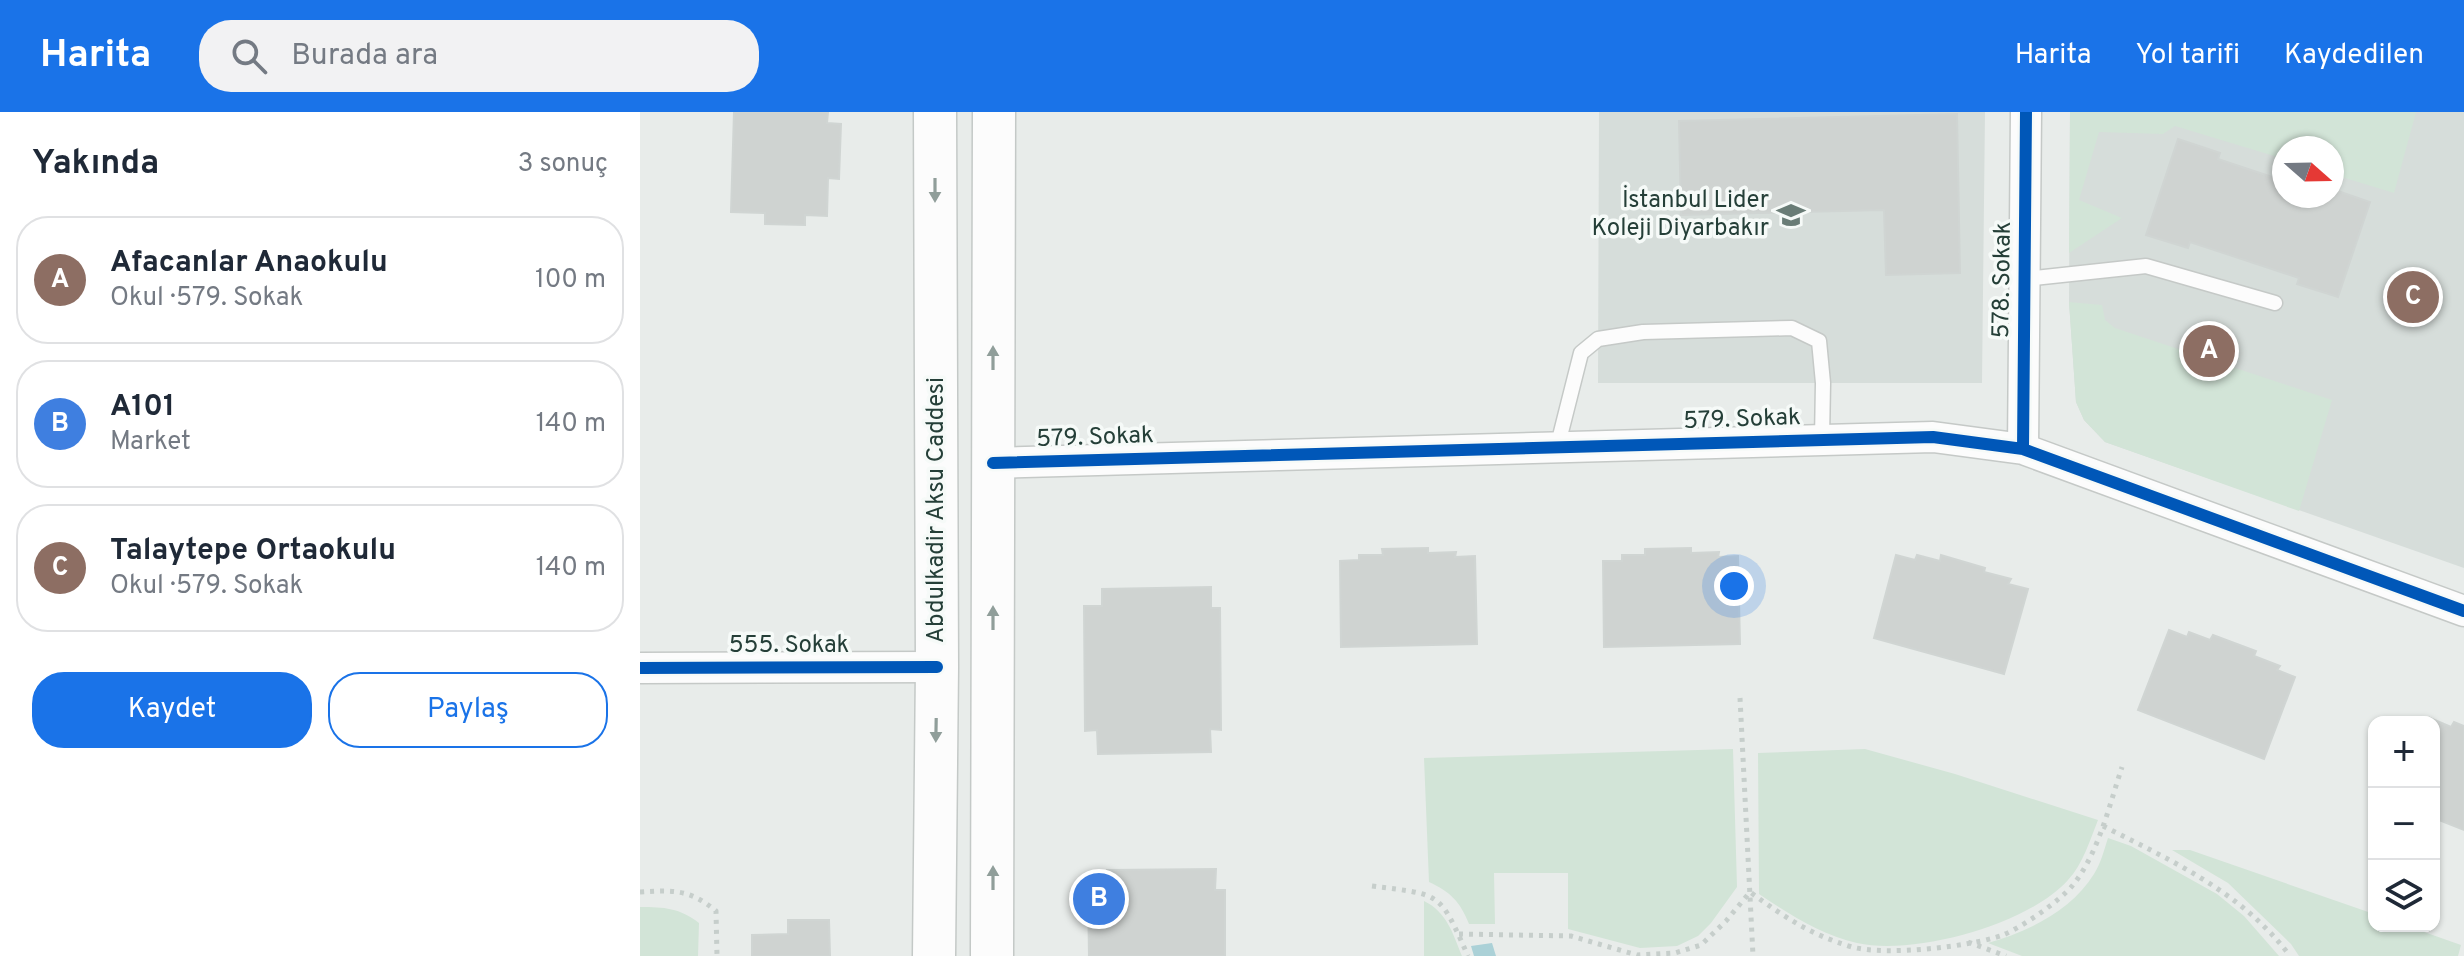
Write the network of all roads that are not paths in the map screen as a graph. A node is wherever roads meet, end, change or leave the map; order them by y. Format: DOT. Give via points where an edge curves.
graph roads {
  1 [pos="935,112"];
  2 [pos="994,112"];
  3 [pos="2026,112"];
  4 [pos="2025,279"];
  5 [pos="2275,303"];
  6 [pos="1822,439"];
  7 [pos="1557,448"];
  8 [pos="2023,449"];
  9 [pos="993,463"];
  10 [pos="2464,611"];
  11 [pos="937,667"];
  12 [pos="640,668"];
  13 [pos="934,956"];
  14 [pos="992,956"];
  1 -- 11 [label="main road, Abdulkadir Aksu Caddesi, one-way"];
  9 -- 2 [label="main road, one-way"];
  3 -- 4 [label="street, 578. Sokak"];
  4 -- 5 [label="lane" via="2146,266"];
  4 -- 8 [label="street, 578. Sokak"];
  6 -- 7 [label="street, 579. Sokak"];
  6 -- 7 [label="lane" via="1819,341 1792,328 1643,332 1598,339 1581,353"];
  6 -- 8 [label="street, 579. Sokak" via="1933,437"];
  7 -- 9 [label="street, 579. Sokak"];
  8 -- 10 [label="street, 579. Sokak"];
  14 -- 9 [label="main road, one-way"];
  11 -- 12 [label="street, 555. Sokak"];
  11 -- 13 [label="main road, Abdulkadir Aksu Caddesi, one-way"];
}
